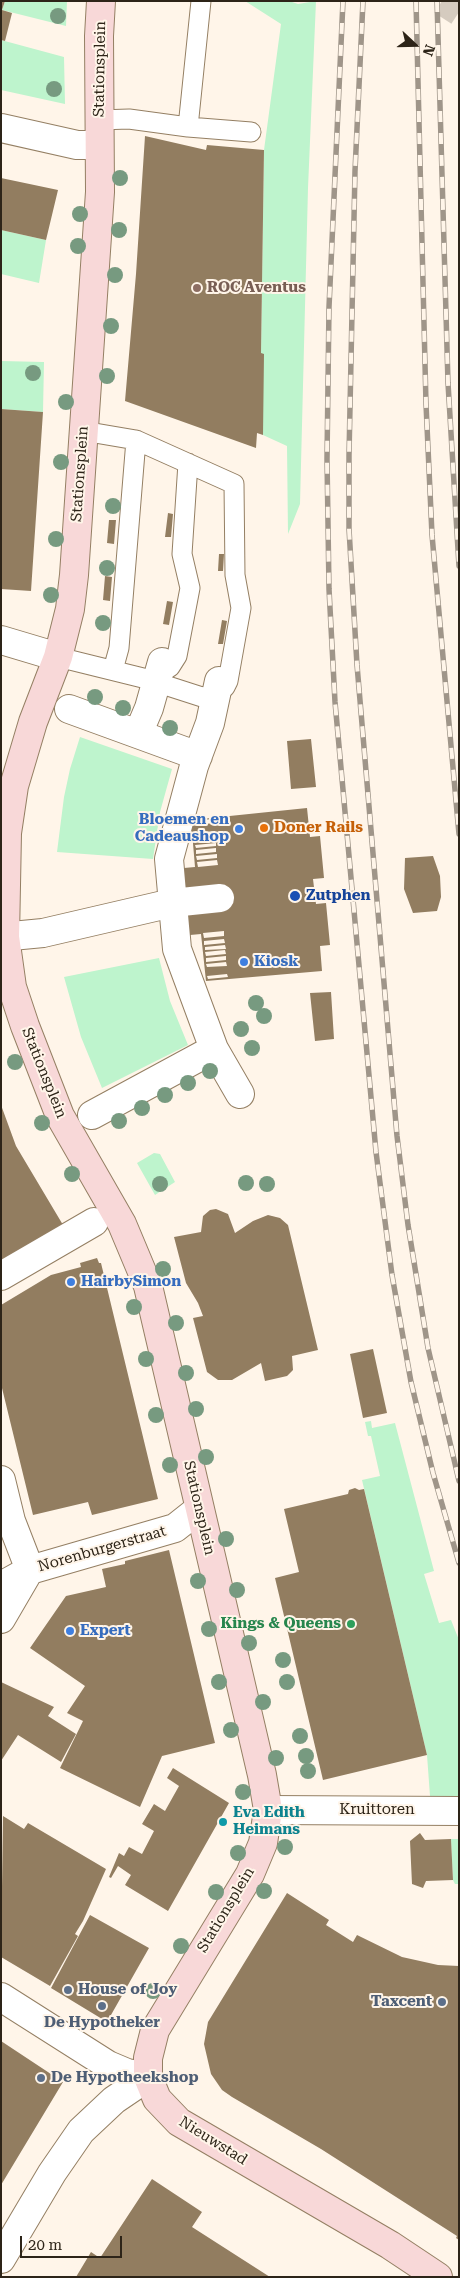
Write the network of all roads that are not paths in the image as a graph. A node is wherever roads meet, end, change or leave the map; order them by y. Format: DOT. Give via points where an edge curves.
graph roads {
  1 [pos="101,1"];
  2 [pos="201,1"];
  3 [pos="1,128"];
  4 [pos="188,128"];
  5 [pos="250,132"];
  6 [pos="99,133"];
  7 [pos="83,431"];
  8 [pos="136,440"];
  9 [pos="188,463"];
  10 [pos="1,640"];
  11 [pos="58,657"];
  12 [pos="113,670"];
  13 [pos="155,674"];
  14 [pos="218,688"];
  15 [pos="69,709"];
  16 [pos="138,734"];
  17 [pos="202,744"];
  18 [pos="220,898"];
  19 [pos="172,903"];
  20 [pos="3,937"];
  21 [pos="214,1049"];
  22 [pos="240,1094"];
  23 [pos="92,1115"];
  24 [pos="94,1222"];
  25 [pos="1,1276"];
  26 [pos="1,1480"];
  27 [pos="199,1509"];
  28 [pos="30,1570"];
  29 [pos="1,1586"];
  30 [pos="1,1619"];
  31 [pos="268,1810"];
  32 [pos="459,1811"];
  33 [pos="1,1997"];
  34 [pos="148,2077"];
  35 [pos="3,2254"];
  36 [pos="438,2277"];
  1 -- 6 [label="street, Stationsplein"];
  2 -- 4 [label="lane"];
  3 -- 6 [label="street" via="77,145"];
  4 -- 5 [label="lane"];
  4 -- 6 [label="lane" via="130,119"];
  6 -- 7 [label="street, Stationsplein" via="100,192"];
  7 -- 8 [label="lane"];
  7 -- 11 [label="street, Stationsplein" via="74,575 70,609"];
  8 -- 9 [label="lane"];
  8 -- 12 [label="lane" via="119,648"];
  9 -- 13 [label="lane" via="182,554 190,588 177,656 170,668"];
  9 -- 14 [label="lane" via="234,484 235,575 241,608 228,681"];
  10 -- 11 [label="street"];
  11 -- 12 [label="lane"];
  11 -- 20 [label="street, Stationsplein" via="33,722 14,786 7,833"];
  12 -- 13 [label="lane"];
  13 -- 14 [label="lane" via="202,697"];
  13 -- 16 [label="street" via="149,708"];
  14 -- 17 [label="street"];
  15 -- 16 [label="street"];
  16 -- 17 [label="street"];
  17 -- 19 [label="street" via="169,858"];
  18 -- 19 [label="street"];
  19 -- 20 [label="street" via="43,933"];
  19 -- 21 [label="street" via="177,949"];
  20 -- 27 [label="street, Stationsplein" via="12,987 24,1026 60,1116 122,1224 148,1286"];
  21 -- 22 [label="street"];
  21 -- 23 [label="street, Stationsplein"];
  24 -- 25 [label="street"];
  26 -- 28 [label="street" via="11,1521"];
  27 -- 28 [label="street, Norenburgerstraat" via="175,1528"];
  27 -- 31 [label="street, Stationsplein"];
  28 -- 29 [label="street, Norenburgerstraat"];
  28 -- 30 [label="street, Norenburgerstraat"];
  31 -- 32 [label="street, Kruittoren"];
  31 -- 34 [label="street, Stationsplein" via="263,1843 250,1874 155,2030 148,2058"];
  33 -- 34 [label="street" via="108,2065"];
  34 -- 35 [label="street" via="114,2100 81,2131"];
  34 -- 36 [label="street, Nieuwstad" via="157,2099 179,2122 390,2245"];
}
